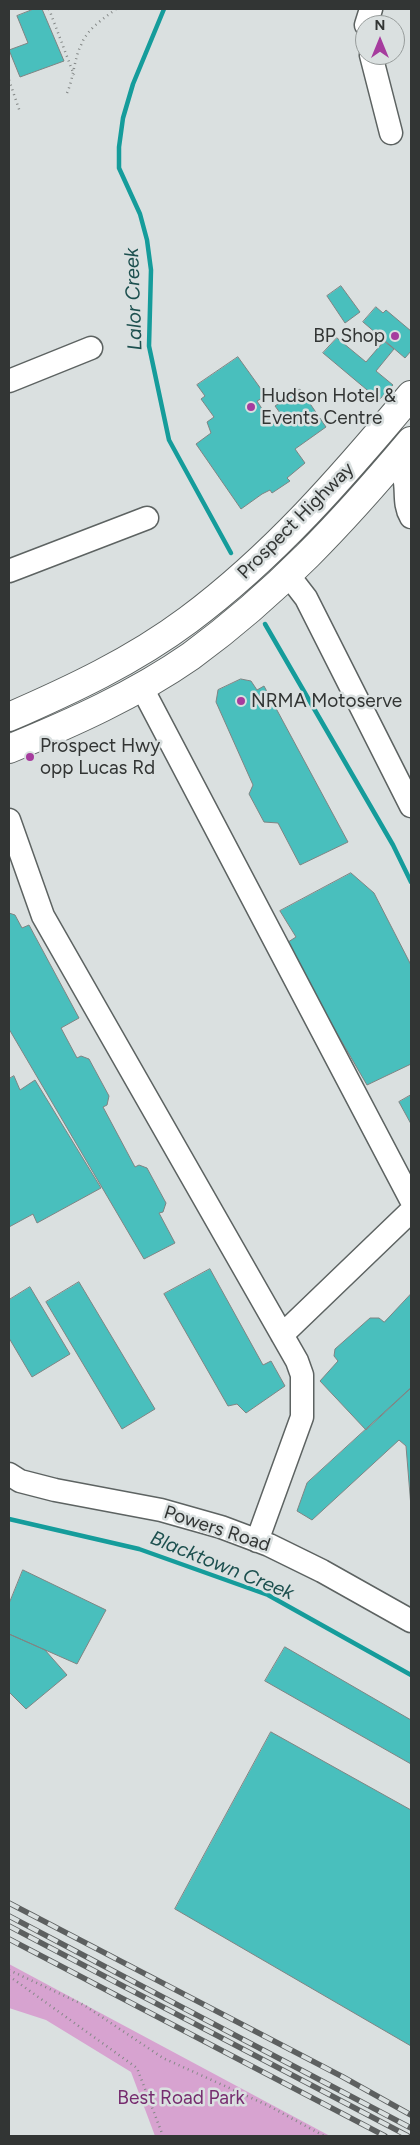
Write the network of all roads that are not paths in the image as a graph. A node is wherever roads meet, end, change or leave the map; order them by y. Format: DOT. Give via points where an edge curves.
graph roads {
  1 [pos="374,65"];
  2 [pos="391,133"];
  3 [pos="91,348"];
  4 [pos="9,382"];
  5 [pos="411,395"];
  6 [pos="403,451"];
  7 [pos="411,517"];
  8 [pos="147,518"];
  9 [pos="9,571"];
  10 [pos="289,576"];
  11 [pos="142,686"];
  12 [pos="9,717"];
  13 [pos="9,749"];
  14 [pos="411,806"];
  15 [pos="9,820"];
  16 [pos="411,1200"];
  17 [pos="411,1211"];
  18 [pos="282,1335"];
  19 [pos="9,1474"];
  20 [pos="257,1541"];
  21 [pos="411,1621"];
  1 -- 2 [label="street"];
  3 -- 4 [label="street"];
  5 -- 12 [label="main road, Prospect Highway" via="316,504 269,553 222,594 187,621 98,676"];
  6 -- 7 [label="street" via="401,468 406,481 407,510"];
  6 -- 10 [label="main road, Prospect Highway" via="341,523"];
  8 -- 9 [label="street"];
  10 -- 11 [label="main road, Prospect Highway" via="190,656"];
  10 -- 14 [label="street" via="306,598"];
  11 -- 13 [label="main road, Prospect Highway" via="82,718"];
  11 -- 16 [label="street"];
  15 -- 18 [label="street" via="42,916"];
  17 -- 18 [label="street"];
  18 -- 20 [label="street" via="302,1375 302,1417"];
  19 -- 20 [label="street, Powers Road" via="20,1481 55,1490 161,1510"];
  20 -- 21 [label="street, Powers Road" via="322,1571"];
}
